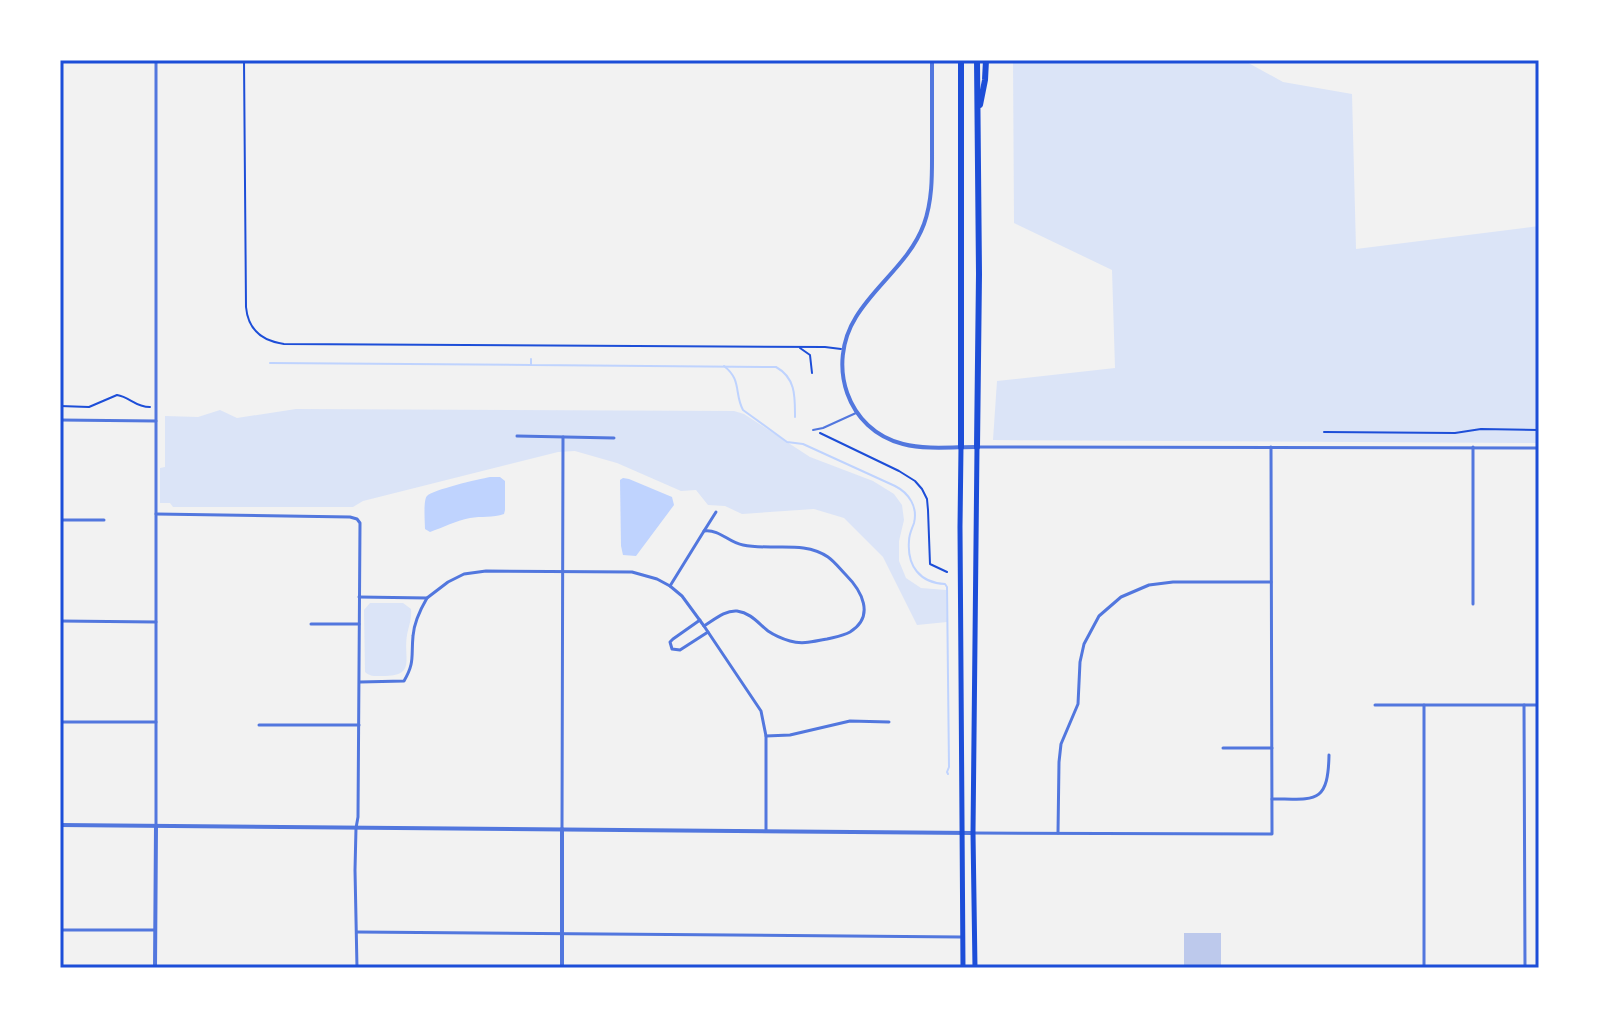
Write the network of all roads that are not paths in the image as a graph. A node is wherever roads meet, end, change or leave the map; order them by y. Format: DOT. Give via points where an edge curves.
graph roads {
  1 [pos="156,60"];
  2 [pos="932,60"];
  3 [pos="961,60"];
  4 [pos="977,60"];
  5 [pos="986,60"];
  6 [pos="977,120"];
  7 [pos="856,413"];
  8 [pos="60,420"];
  9 [pos="157,421"];
  10 [pos="813,430"];
  11 [pos="517,436"];
  12 [pos="563,437"];
  13 [pos="614,438"];
  14 [pos="961,447"];
  15 [pos="977,447"];
  16 [pos="1271,447"];
  17 [pos="1473,447"];
  18 [pos="1539,448"];
  19 [pos="716,512"];
  20 [pos="156,514"];
  21 [pos="60,520"];
  22 [pos="104,520"];
  23 [pos="704,531"];
  24 [pos="562,571"];
  25 [pos="1272,582"];
  26 [pos="670,586"];
  27 [pos="359,597"];
  28 [pos="427,598"];
  29 [pos="1473,604"];
  30 [pos="700,620"];
  31 [pos="60,621"];
  32 [pos="156,622"];
  33 [pos="311,624"];
  34 [pos="359,624"];
  35 [pos="704,626"];
  36 [pos="708,632"];
  37 [pos="360,682"];
  38 [pos="1375,705"];
  39 [pos="1424,705"];
  40 [pos="1524,705"];
  41 [pos="1539,705"];
  42 [pos="60,722"];
  43 [pos="157,722"];
  44 [pos="889,722"];
  45 [pos="259,725"];
  46 [pos="359,725"];
  47 [pos="766,736"];
  48 [pos="1223,748"];
  49 [pos="1272,748"];
  50 [pos="1329,755"];
  51 [pos="1272,799"];
  52 [pos="60,825"];
  53 [pos="156,826"];
  54 [pos="356,828"];
  55 [pos="562,829"];
  56 [pos="766,831"];
  57 [pos="962,833"];
  58 [pos="973,833"];
  59 [pos="1058,833"];
  60 [pos="60,930"];
  61 [pos="155,930"];
  62 [pos="357,932"];
  63 [pos="562,933"];
  64 [pos="963,937"];
  65 [pos="155,968"];
  66 [pos="357,968"];
  67 [pos="562,968"];
  68 [pos="963,968"];
  69 [pos="975,968"];
  70 [pos="1424,968"];
  71 [pos="1525,968"];
  1 -- 9 [label="street"];
  2 -- 7 [label="street" via="932,185 926,218 911,251 847,334 841,366"];
  3 -- 14 [label="highway"];
  4 -- 6 [label="highway"];
  5 -- 6 [label="highway"];
  6 -- 15 [label="highway"];
  7 -- 10 [label="lane"];
  7 -- 14 [label="street" via="876,432 901,444"];
  8 -- 9 [label="street"];
  9 -- 20 [label="street"];
  11 -- 12 [label="street"];
  12 -- 13 [label="street"];
  12 -- 24 [label="street"];
  14 -- 15 [label="street"];
  14 -- 57 [label="main road"];
  15 -- 16 [label="street"];
  15 -- 58 [label="main road"];
  16 -- 17 [label="street"];
  16 -- 25 [label="street"];
  17 -- 18 [label="street"];
  17 -- 29 [label="street"];
  19 -- 23 [label="street"];
  20 -- 27 [label="street" via="357,519"];
  20 -- 32 [label="street"];
  21 -- 22 [label="street"];
  23 -- 26 [label="street"];
  23 -- 35 [label="street" via="717,531 739,545 818,552 856,585 864,609 853,631 804,643 770,633 738,611"];
  24 -- 26 [label="street" via="632,572"];
  24 -- 28 [label="street" via="464,574"];
  24 -- 55 [label="street"];
  25 -- 49 [label="street"];
  25 -- 59 [label="street" via="1149,585 1121,597 1099,616 1081,653 1078,704 1059,753"];
  26 -- 30 [label="street"];
  27 -- 28 [label="street"];
  27 -- 34 [label="street"];
  28 -- 37 [label="street" via="418,613 412,667 404,681"];
  30 -- 35 [label="street"];
  30 -- 36 [label="street" via="670,642 672,649 680,650"];
  31 -- 32 [label="street"];
  32 -- 43 [label="street"];
  33 -- 34 [label="street"];
  34 -- 37 [label="street"];
  35 -- 36 [label="street"];
  36 -- 47 [label="street" via="756,702"];
  37 -- 46 [label="street"];
  38 -- 39 [label="street"];
  39 -- 40 [label="street"];
  39 -- 70 [label="street"];
  40 -- 41 [label="street"];
  40 -- 71 [label="street"];
  42 -- 43 [label="street"];
  43 -- 53 [label="street"];
  44 -- 47 [label="street" via="850,721"];
  45 -- 46 [label="street"];
  46 -- 54 [label="street"];
  47 -- 56 [label="street"];
  48 -- 49 [label="street"];
  49 -- 51 [label="street"];
  50 -- 51 [label="street" via="1328,780 1317,796"];
  51 -- 59 [label="street" via="1272,834"];
  52 -- 53 [label="street"];
  53 -- 54 [label="street"];
  53 -- 61 [label="street"];
  54 -- 55 [label="street"];
  54 -- 62 [label="street"];
  55 -- 56 [label="street"];
  55 -- 63 [label="street"];
  56 -- 57 [label="street"];
  57 -- 58 [label="street"];
  57 -- 64 [label="main road"];
  58 -- 59 [label="street"];
  58 -- 69 [label="main road"];
  60 -- 61 [label="street"];
  61 -- 65 [label="street"];
  62 -- 63 [label="street"];
  62 -- 66 [label="street"];
  63 -- 64 [label="street"];
  63 -- 67 [label="street"];
  64 -- 68 [label="main road"];
}
